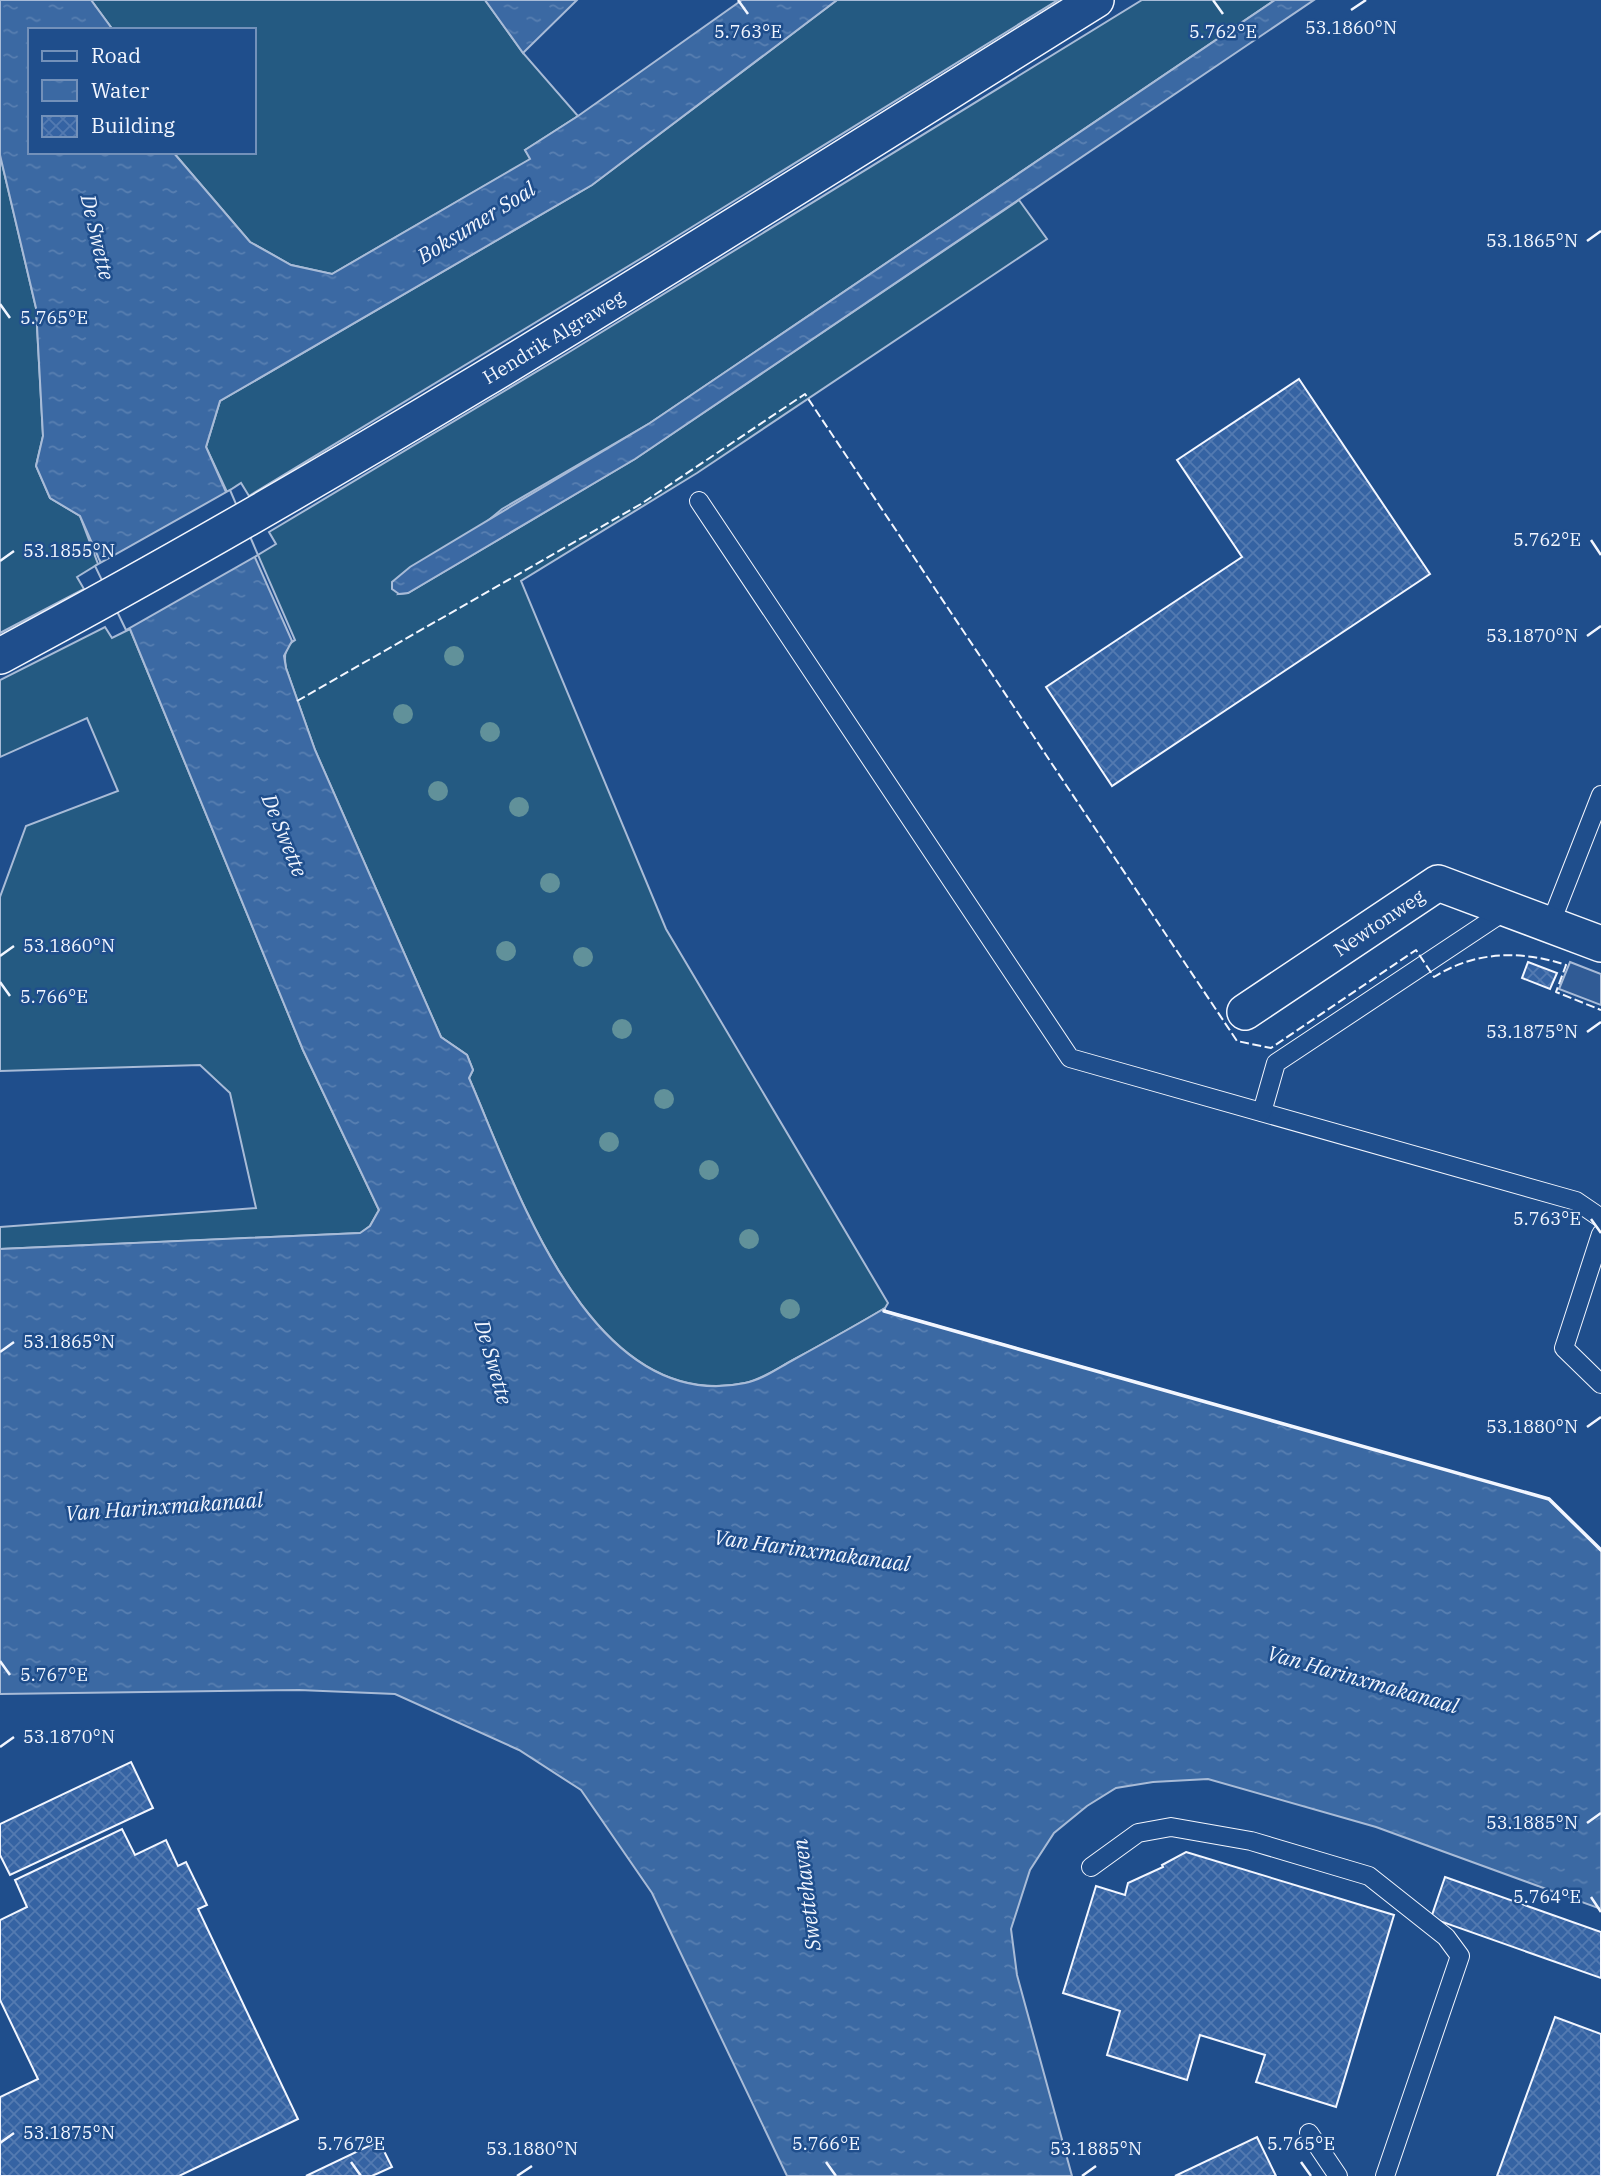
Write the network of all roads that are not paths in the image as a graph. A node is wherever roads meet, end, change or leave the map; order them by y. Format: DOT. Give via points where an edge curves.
graph roads {
  1 [pos="1096,0"];
  2 [pos="699,501"];
  3 [pos="0,656"];
  4 [pos="1601,795"];
  5 [pos="1508,909"];
  6 [pos="1550,925"];
  7 [pos="1601,944"];
  8 [pos="1245,1012"];
  9 [pos="1262,1112"];
  10 [pos="1601,1218"];
  11 [pos="1601,1234"];
  12 [pos="1601,1384"];
  13 [pos="1091,1867"];
  14 [pos="1309,2133"];
  15 [pos="1338,2176"];
  16 [pos="1385,2176"];
  1 -- 3 [label="street, Hendrik Algraweg" via="531,351 258,512"];
  2 -- 9 [label="lane" via="1070,1058"];
  4 -- 6 [label="lane"];
  5 -- 6 [label="street, Newtonweg"];
  5 -- 8 [label="street, Newtonweg" via="1438,883"];
  5 -- 9 [label="lane" via="1276,1063"];
  6 -- 7 [label="street, Newtonweg"];
  9 -- 10 [label="lane" via="1576,1201"];
  11 -- 12 [label="lane" via="1563,1349"];
  13 -- 16 [label="lane" via="1138,1833 1171,1827 1251,1841 1369,1876 1446,1937 1460,1956"];
  14 -- 15 [label="lane"];
}
